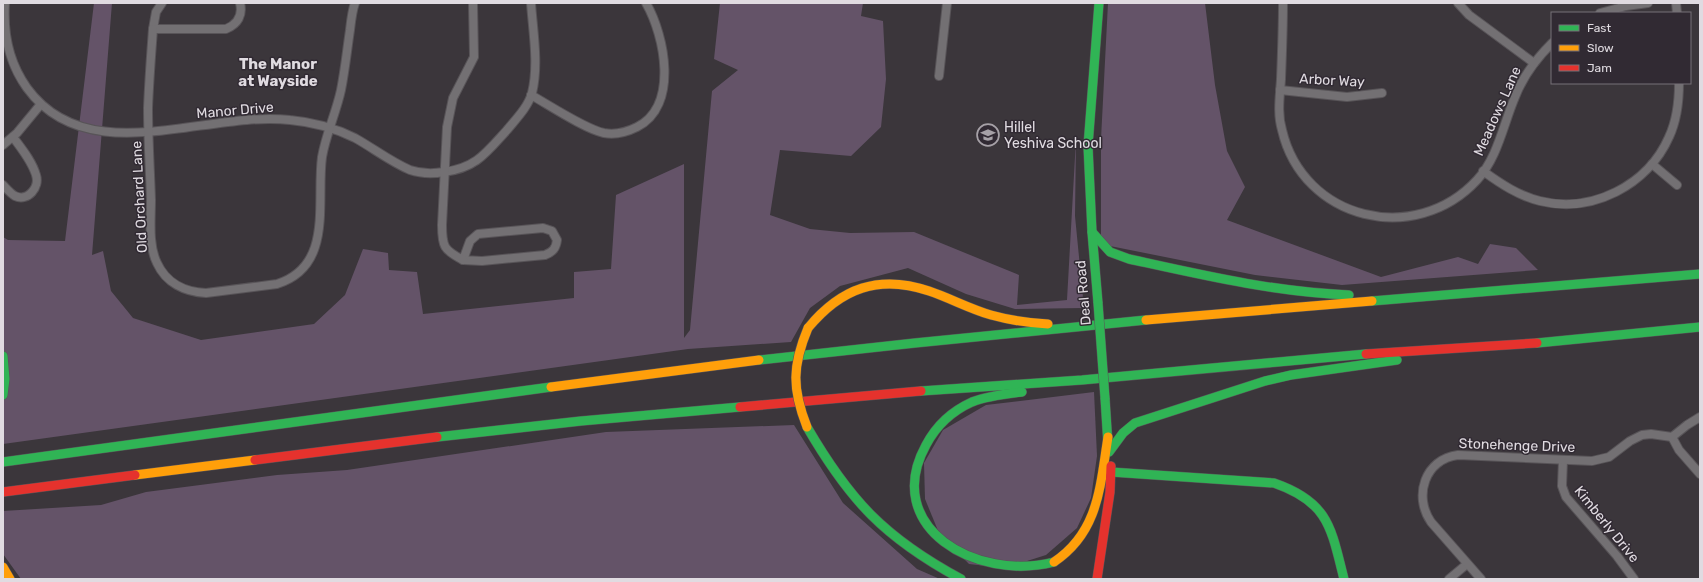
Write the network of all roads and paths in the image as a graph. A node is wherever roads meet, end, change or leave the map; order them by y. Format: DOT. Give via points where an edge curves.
graph roads {
  1 [pos="5,3"];
  2 [pos="162,3"];
  3 [pos="240,3"];
  4 [pos="355,3"];
  5 [pos="473,3"];
  6 [pos="531,3"];
  7 [pos="646,3"];
  8 [pos="947,3"];
  9 [pos="1099,3"];
  10 [pos="1283,3"];
  11 [pos="1458,3"];
  12 [pos="1648,3"];
  13 [pos="1603,12"];
  14 [pos="153,29"];
  15 [pos="1551,44"];
  16 [pos="1534,63"];
  17 [pos="939,76"];
  18 [pos="1679,84"];
  19 [pos="1280,90"];
  20 [pos="1382,94"];
  21 [pos="531,95"];
  22 [pos="41,104"];
  23 [pos="330,128"];
  24 [pos="149,132"];
  25 [pos="12,137"];
  26 [pos="3,145"];
  27 [pos="1652,164"];
  28 [pos="444,172"];
  29 [pos="1484,172"];
  30 [pos="3,185"];
  31 [pos="1678,185"];
  32 [pos="1092,232"];
  33 [pos="463,260"];
  34 [pos="1700,274"];
  35 [pos="1393,299"];
  36 [pos="1076,326"];
  37 [pos="1700,327"];
  38 [pos="1501,346"];
  39 [pos="3,356"];
  40 [pos="1082,380"];
  41 [pos="3,395"];
  42 [pos="1700,417"];
  43 [pos="1108,437"];
  44 [pos="1672,437"];
  45 [pos="1109,452"];
  46 [pos="1563,460"];
  47 [pos="3,462"];
  48 [pos="1111,472"];
  49 [pos="1700,474"];
  50 [pos="3,492"];
  51 [pos="938,549"];
  52 [pos="1467,564"];
  53 [pos="3,566"];
  54 [pos="1026,575"];
  55 [pos="10,579"];
  56 [pos="961,579"];
  57 [pos="1097,579"];
  58 [pos="1344,579"];
  59 [pos="1449,579"];
  60 [pos="1481,579"];
  61 [pos="1634,579"];
  1 -- 22 [label="street, Manor Drive" via="5,31 10,56 24,83"];
  2 -- 14 [label="street, Old Orchard Lane" via="156,12"];
  3 -- 14 [label="street" via="238,21 226,29"];
  4 -- 23 [label="street, Old Orchard Lane" via="341,89"];
  5 -- 28 [label="street" via="474,57 450,107"];
  6 -- 21 [label="street, Manor Drive" via="536,66"];
  7 -- 21 [label="street" via="660,38 664,80 657,106 644,123 625,132 604,133"];
  8 -- 17 [label="street"];
  9 -- 32 [label="main road, Deal Road" via="1088,146"];
  10 -- 19 [label="street, Meadows Lane"];
  11 -- 16 [label="street" via="1469,15"];
  12 -- 13 [label="street"];
  14 -- 24 [label="street, Old Orchard Lane"];
  15 -- 16 [label="street, Meadows Lane"];
  16 -- 29 [label="street, Meadows Lane" via="1521,84 1495,152"];
  18 -- 27 [label="street" via="1674,123 1664,147"];
  19 -- 20 [label="street, Arbor Way" via="1347,97"];
  19 -- 29 [label="street, Meadows Lane" via="1282,131 1296,166 1322,194 1351,210 1387,218 1425,213 1457,198"];
  21 -- 28 [label="street, Manor Drive" via="517,119 481,158 460,170"];
  22 -- 24 [label="street, Manor Drive" via="66,120 89,129 114,133"];
  22 -- 25 [label="street"];
  23 -- 24 [label="street, Manor Drive" via="273,118"];
  23 -- 24 [label="street, Old Orchard Lane" via="322,159 321,210 317,242 309,261 298,274 284,282 206,293 189,290 173,282 163,273 154,257"];
  23 -- 28 [label="street, Manor Drive" via="354,138 410,170 431,174"];
  25 -- 26 [label="street"];
  25 -- 30 [label="street" via="36,174 37,184 32,193 24,197 15,196"];
  27 -- 29 [label="street" via="1640,176 1615,193 1588,202 1572,204 1549,203 1528,198"];
  27 -- 31 [label="street"];
  28 -- 33 [label="street" via="442,240 446,250"];
  32 -- 35 [label="main road" via="1101,244 1115,254 1211,278 1294,292"];
  32 -- 43 [label="main road, Deal Road, bridge"];
  33 -- 33 [label="street" via="482,261 545,255 554,250 556,240 552,231 543,228 482,233 470,241"];
  34 -- 35 [label="main road"];
  35 -- 36 [label="main road"];
  36 -- 47 [label="main road" via="687,368"];
  36 -- 56 [label="main road, bridge" via="990,315 916,287 887,283 862,287 842,296 824,309 808,328 799,347 794,383 800,409 822,454 842,483 872,518 896,540 920,557"];
  37 -- 38 [label="main road"];
  38 -- 40 [label="main road" via="1371,354"];
  38 -- 45 [label="main road" via="1306,372 1265,381 1135,423 1123,433"];
  39 -- 41 [label="main road"];
  40 -- 50 [label="main road" via="580,421"];
  40 -- 51 [label="main road" via="983,399 965,405 941,422 922,450 917,463 914,486 920,520"];
  42 -- 44 [label="street"];
  43 -- 45 [label="main road, Deal Road"];
  43 -- 54 [label="main road" via="1095,507 1081,537 1069,551 1045,569"];
  44 -- 46 [label="street, Stonehenge Drive" via="1642,435 1600,460"];
  44 -- 49 [label="street" via="1679,450"];
  45 -- 48 [label="main road, Deal Road"];
  46 -- 52 [label="street, Stonehenge Drive" via="1458,455 1444,458 1433,467 1424,487 1426,512 1431,522"];
  46 -- 61 [label="street, Kimberly Drive" via="1562,486 1566,497"];
  48 -- 57 [label="main road, Deal Road"];
  48 -- 58 [label="main road" via="1274,483 1298,491 1319,509 1328,525"];
  52 -- 59 [label="street"];
  52 -- 60 [label="street, Stonehenge Drive"];
  53 -- 55 [label="main road"];
}
